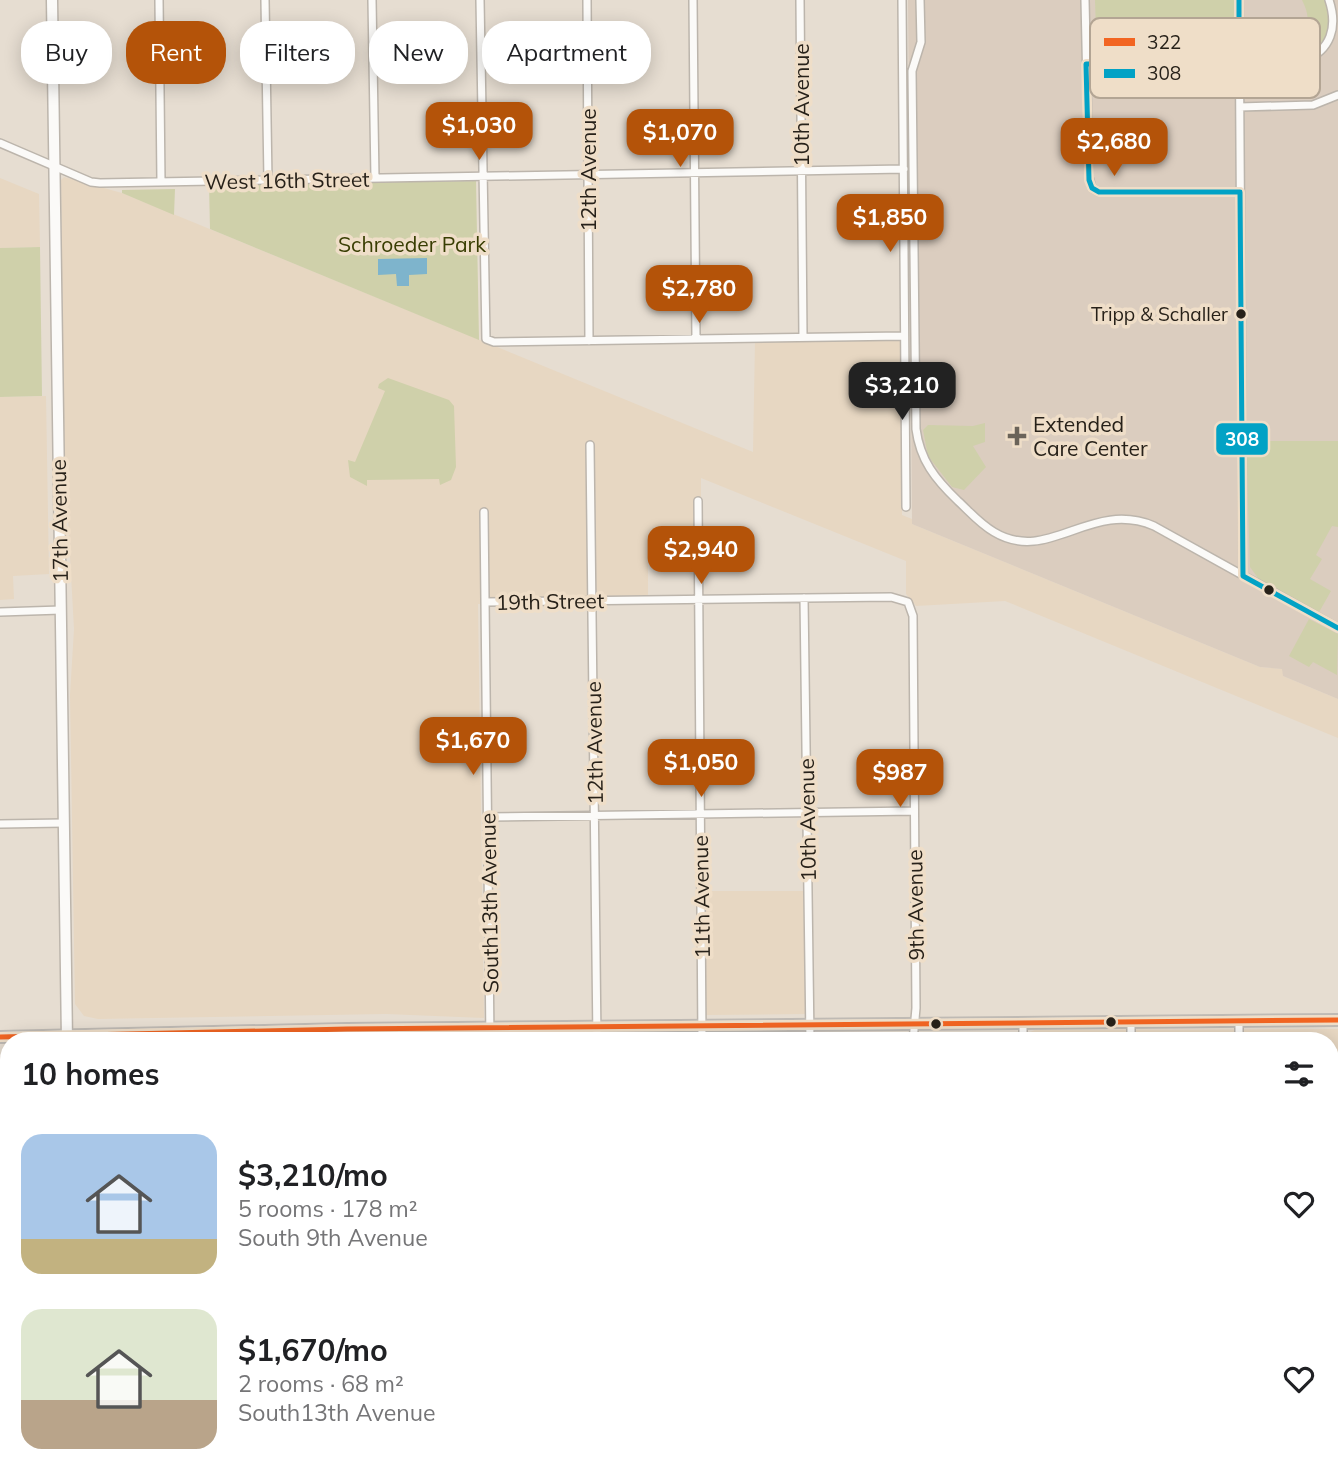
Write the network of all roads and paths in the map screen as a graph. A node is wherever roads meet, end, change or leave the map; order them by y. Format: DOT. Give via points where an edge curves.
graph roads {
  1 [pos="52,0"];
  2 [pos="159,0"];
  3 [pos="265,0"];
  4 [pos="373,0"];
  5 [pos="480,0"];
  6 [pos="586,0"];
  7 [pos="694,0"];
  8 [pos="800,0"];
  9 [pos="902,0"];
  10 [pos="920,0"];
  11 [pos="1085,0"];
  12 [pos="1239,0"];
  13 [pos="1329,0"];
  14 [pos="1239,18"];
  15 [pos="1320,54"];
  16 [pos="1086,64"];
  17 [pos="1090,64"];
  18 [pos="1338,95"];
  19 [pos="1240,98"];
  20 [pos="1240,107"];
  21 [pos="0,143"];
  22 [pos="53,165"];
  23 [pos="904,169"];
  24 [pos="801,170"];
  25 [pos="694,172"];
  26 [pos="588,174"];
  27 [pos="481,176"];
  28 [pos="375,178"];
  29 [pos="268,180"];
  30 [pos="161,182"];
  31 [pos="1240,192"];
  32 [pos="904,335"];
  33 [pos="803,337"];
  34 [pos="696,339"];
  35 [pos="589,341"];
  36 [pos="590,445"];
  37 [pos="698,501"];
  38 [pos="906,508"];
  39 [pos="484,512"];
  40 [pos="1243,576"];
  41 [pos="804,598"];
  42 [pos="699,600"];
  43 [pos="592,601"];
  44 [pos="485,602"];
  45 [pos="908,603"];
  46 [pos="61,610"];
  47 [pos="0,611"];
  48 [pos="1338,628"];
  49 [pos="914,811"];
  50 [pos="807,812"];
  51 [pos="701,813"];
  52 [pos="595,815"];
  53 [pos="488,817"];
  54 [pos="64,823"];
  55 [pos="0,824"];
  56 [pos="1338,1020"];
  57 [pos="1238,1021"];
  58 [pos="1131,1022"];
  59 [pos="1023,1023"];
  60 [pos="915,1024"];
  61 [pos="702,1025"];
  62 [pos="810,1025"];
  63 [pos="490,1027"];
  64 [pos="596,1027"];
  65 [pos="67,1032"];
  66 [pos="374,1032"];
  67 [pos="490,1032"];
  68 [pos="596,1032"];
  69 [pos="702,1032"];
  70 [pos="810,1032"];
  71 [pos="914,1032"];
  72 [pos="1023,1032"];
  73 [pos="1131,1032"];
  74 [pos="1239,1032"];
  1 -- 22 [label="street, 17th Avenue"];
  2 -- 30 [label="street"];
  3 -- 29 [label="street"];
  4 -- 28 [label="street"];
  5 -- 27 [label="street"];
  6 -- 26 [label="street, 12th Avenue"];
  7 -- 25 [label="street"];
  8 -- 24 [label="street, 10th Avenue"];
  9 -- 23 [label="street"];
  10 -- 40 [label="street" via="921,42 912,71 916,429 928,468 982,523 1005,537 1039,541 1102,519 1136,519"];
  11 -- 16 [label="street"];
  12 -- 14 [label="street"];
  13 -- 15 [label="street" via="1334,28"];
  16 -- 17 [label="street"];
  16 -- 31 [label="street" via="1092,188 1099,192"];
  18 -- 20 [label="street" via="1313,105"];
  19 -- 20 [label="street"];
  20 -- 31 [label="street"];
  21 -- 22 [label="street, West 16th Street"];
  22 -- 30 [label="street, West 16th Street" via="91,182"];
  22 -- 46 [label="street, 17th Avenue"];
  23 -- 24 [label="street, West 16th Street"];
  23 -- 32 [label="street"];
  24 -- 25 [label="street, West 16th Street"];
  24 -- 33 [label="street, 10th Avenue"];
  25 -- 26 [label="street, West 16th Street"];
  25 -- 34 [label="street"];
  26 -- 27 [label="street, West 16th Street"];
  26 -- 35 [label="street, 12th Avenue"];
  27 -- 28 [label="street, West 16th Street"];
  27 -- 35 [label="street" via="486,339"];
  28 -- 29 [label="street, West 16th Street"];
  29 -- 30 [label="street, West 16th Street"];
  31 -- 40 [label="street"];
  32 -- 33 [label="street"];
  32 -- 38 [label="street"];
  33 -- 34 [label="street"];
  34 -- 35 [label="street"];
  36 -- 43 [label="street, 12th Avenue"];
  37 -- 42 [label="street, 11th Avenue"];
  39 -- 44 [label="street, South13th Avenue"];
  40 -- 48 [label="street"];
  41 -- 42 [label="street, 19th Street"];
  41 -- 45 [label="street, 19th Street" via="891,597"];
  41 -- 50 [label="street, 10th Avenue"];
  42 -- 43 [label="street, 19th Street"];
  42 -- 51 [label="street, 11th Avenue"];
  43 -- 44 [label="street, 19th Street"];
  43 -- 52 [label="street, 12th Avenue"];
  44 -- 53 [label="street, South13th Avenue"];
  45 -- 49 [label="street, 9th Avenue" via="913,616"];
  46 -- 47 [label="street"];
  46 -- 54 [label="street, 17th Avenue"];
  49 -- 50 [label="street"];
  49 -- 60 [label="street, 9th Avenue"];
  50 -- 51 [label="street"];
  50 -- 62 [label="street, 10th Avenue"];
  51 -- 52 [label="street"];
  51 -- 61 [label="street, 11th Avenue"];
  52 -- 53 [label="street"];
  52 -- 64 [label="street, 12th Avenue"];
  53 -- 63 [label="street, South13th Avenue"];
  54 -- 55 [label="street"];
  54 -- 65 [label="street, 17th Avenue"];
  56 -- 57 [label="main road"];
  57 -- 58 [label="main road"];
  57 -- 74 [label="street"];
  58 -- 59 [label="main road"];
  58 -- 73 [label="street"];
  59 -- 60 [label="main road"];
  59 -- 72 [label="street"];
  60 -- 62 [label="main road"];
  60 -- 71 [label="street, 9th Avenue"];
  61 -- 62 [label="main road"];
  61 -- 64 [label="main road"];
  61 -- 69 [label="street, 11th Avenue"];
  62 -- 70 [label="street, 10th Avenue"];
  63 -- 64 [label="main road"];
  63 -- 66 [label="main road"];
  63 -- 67 [label="street, South13th Avenue"];
  64 -- 68 [label="street, 12th Avenue"];
}
